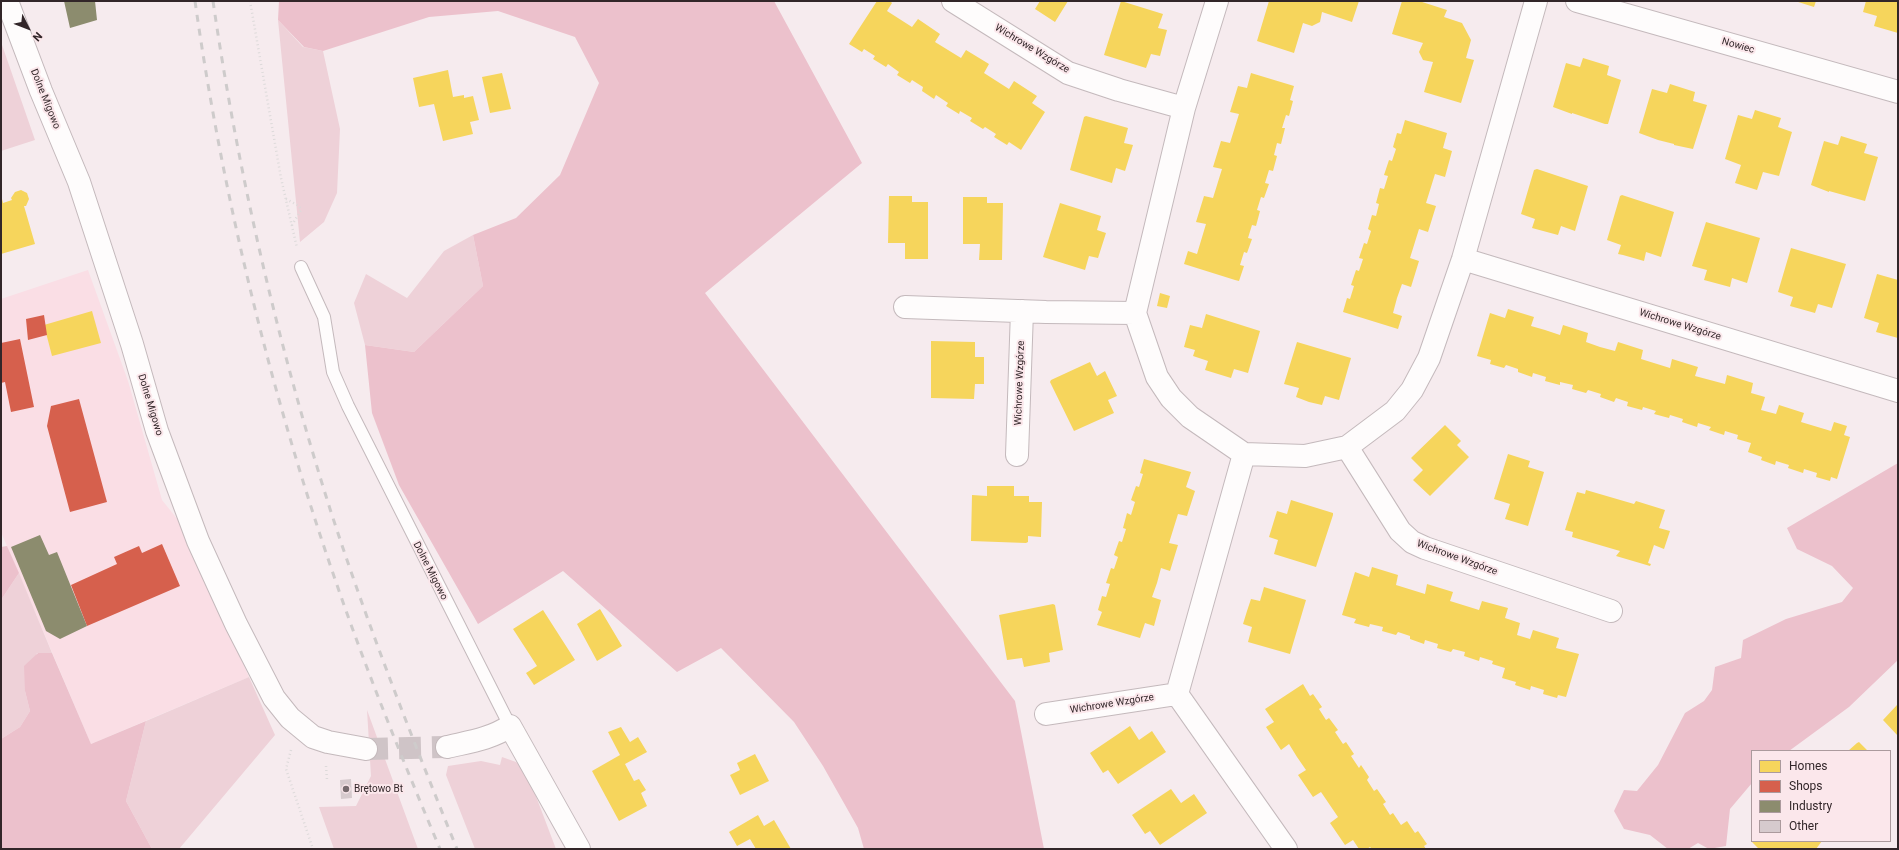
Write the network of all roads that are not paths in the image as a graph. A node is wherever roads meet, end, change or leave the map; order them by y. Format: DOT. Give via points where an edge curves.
graph roads {
  1 [pos="7,1"];
  2 [pos="953,1"];
  3 [pos="1217,1"];
  4 [pos="1536,1"];
  5 [pos="1577,1"];
  6 [pos="1898,92"];
  7 [pos="1184,108"];
  8 [pos="1463,260"];
  9 [pos="301,267"];
  10 [pos="905,307"];
  11 [pos="1022,312"];
  12 [pos="1135,313"];
  13 [pos="1898,391"];
  14 [pos="1347,446"];
  15 [pos="1244,454"];
  16 [pos="1017,455"];
  17 [pos="1611,611"];
  18 [pos="1177,694"];
  19 [pos="1046,714"];
  20 [pos="510,726"];
  21 [pos="446,747"];
  22 [pos="366,749"];
  23 [pos="579,849"];
  24 [pos="1286,849"];
  1 -- 22 [label="street, Dolne Migowo" via="41,91 80,182 157,431 198,541 236,624 274,698 299,727 313,737 328,742"];
  2 -- 7 [label="street, Wichrowe Wzgórze" via="1068,73"];
  3 -- 7 [label="street"];
  4 -- 8 [label="street"];
  5 -- 6 [label="street, Nowiec"];
  7 -- 12 [label="street"];
  8 -- 13 [label="street, Wichrowe Wzgórze"];
  8 -- 14 [label="street" via="1428,358 1412,390 1394,411"];
  9 -- 20 [label="lane, Dolne Migowo" via="324,317 333,372 348,406"];
  10 -- 11 [label="street"];
  11 -- 12 [label="street"];
  11 -- 16 [label="street, Wichrowe Wzgórze"];
  12 -- 15 [label="street" via="1157,377 1171,398 1190,417"];
  14 -- 15 [label="street" via="1304,456"];
  14 -- 17 [label="street, Wichrowe Wzgórze" via="1400,531 1412,542"];
  15 -- 18 [label="street"];
  18 -- 19 [label="street, Wichrowe Wzgórze"];
  18 -- 24 [label="street"];
  20 -- 21 [label="street" via="488,737"];
  20 -- 23 [label="street, Dolne Migowo"];
}
